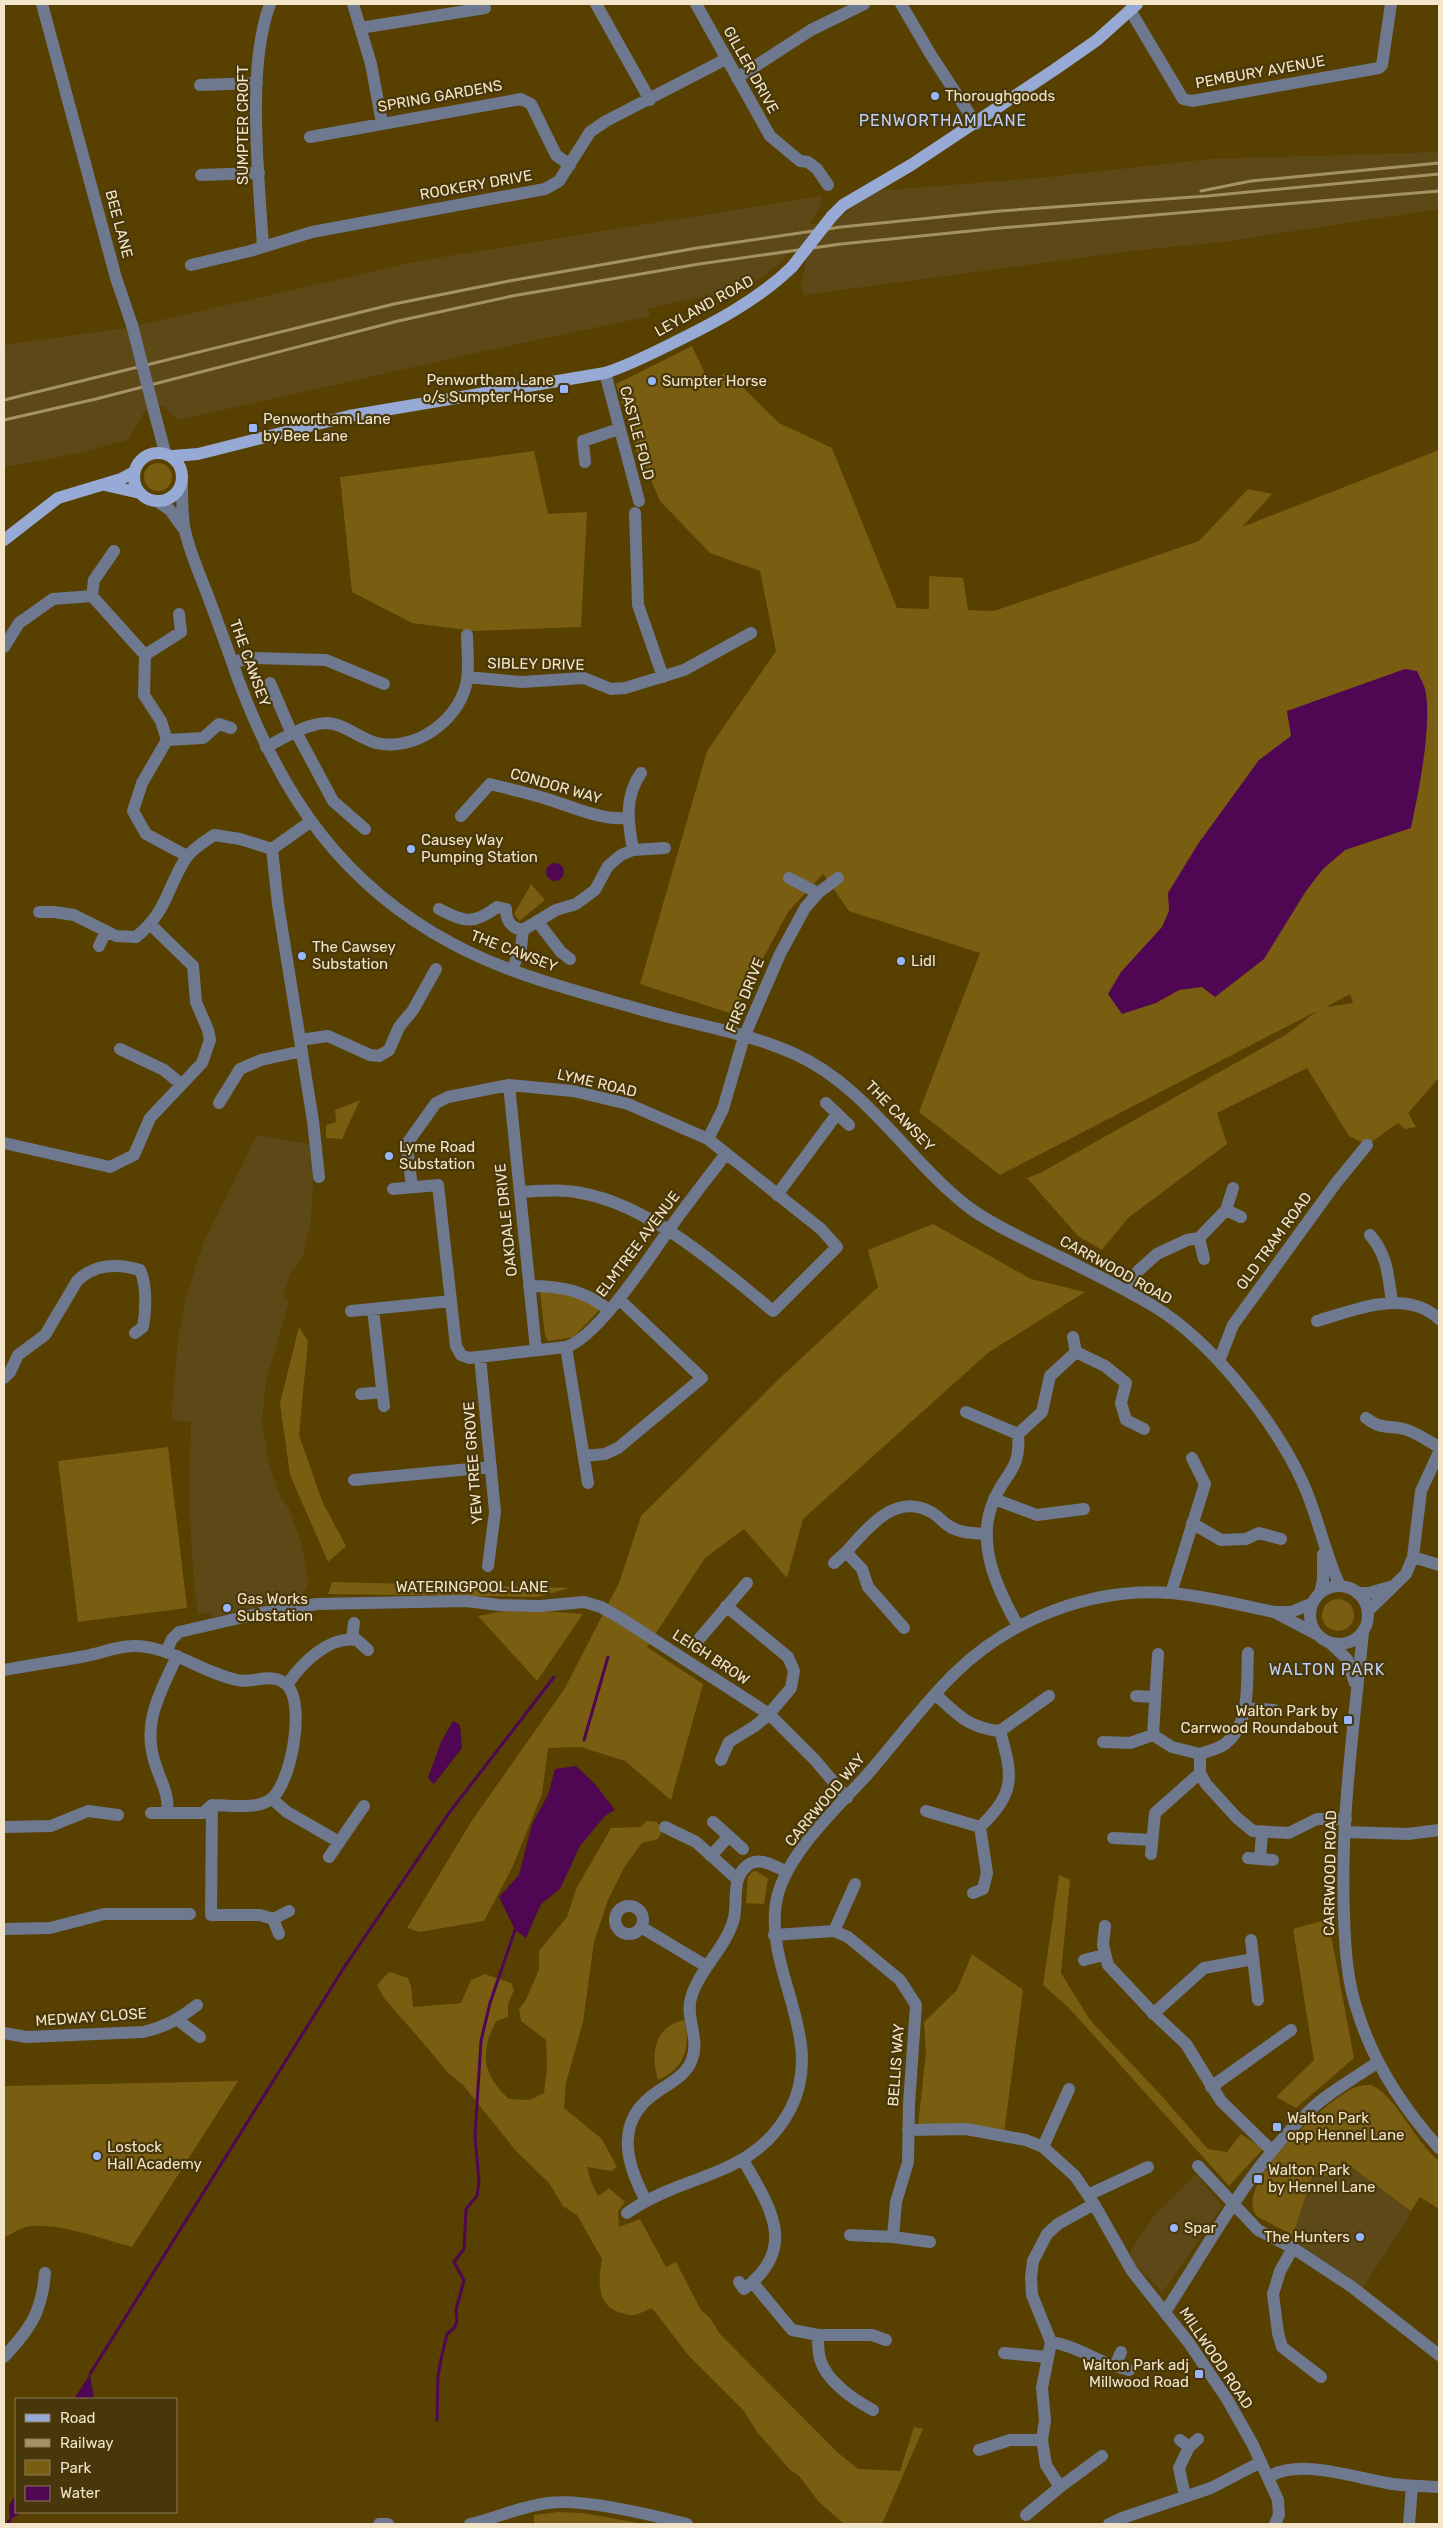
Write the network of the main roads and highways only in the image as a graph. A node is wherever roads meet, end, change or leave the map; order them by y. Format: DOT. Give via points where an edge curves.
graph roads {
  1 [pos="1133,7"];
  2 [pos="169,454"];
  3 [pos="198,454"];
  4 [pos="134,472"];
  5 [pos="182,477"];
  6 [pos="103,484"];
  7 [pos="140,493"];
  8 [pos="4,540"];
  1 -- 3 [label="main road, LEYLAND ROAD, bridge" via="1097,40 976,124 842,205 792,266 762,293 695,332 623,368 349,416"];
  2 -- 3 [label="main road, LEYLAND ROAD"];
  2 -- 4 [label="main road" via="150,454 142,458"];
  2 -- 5 [label="main road"];
  3 -- 5 [label="main road"];
  4 -- 6 [label="main road" via="121,480"];
  4 -- 7 [label="main road"];
  5 -- 7 [label="main road" via="172,497 157,501"];
  6 -- 7 [label="main road"];
  6 -- 8 [label="main road" via="58,498"];
}
